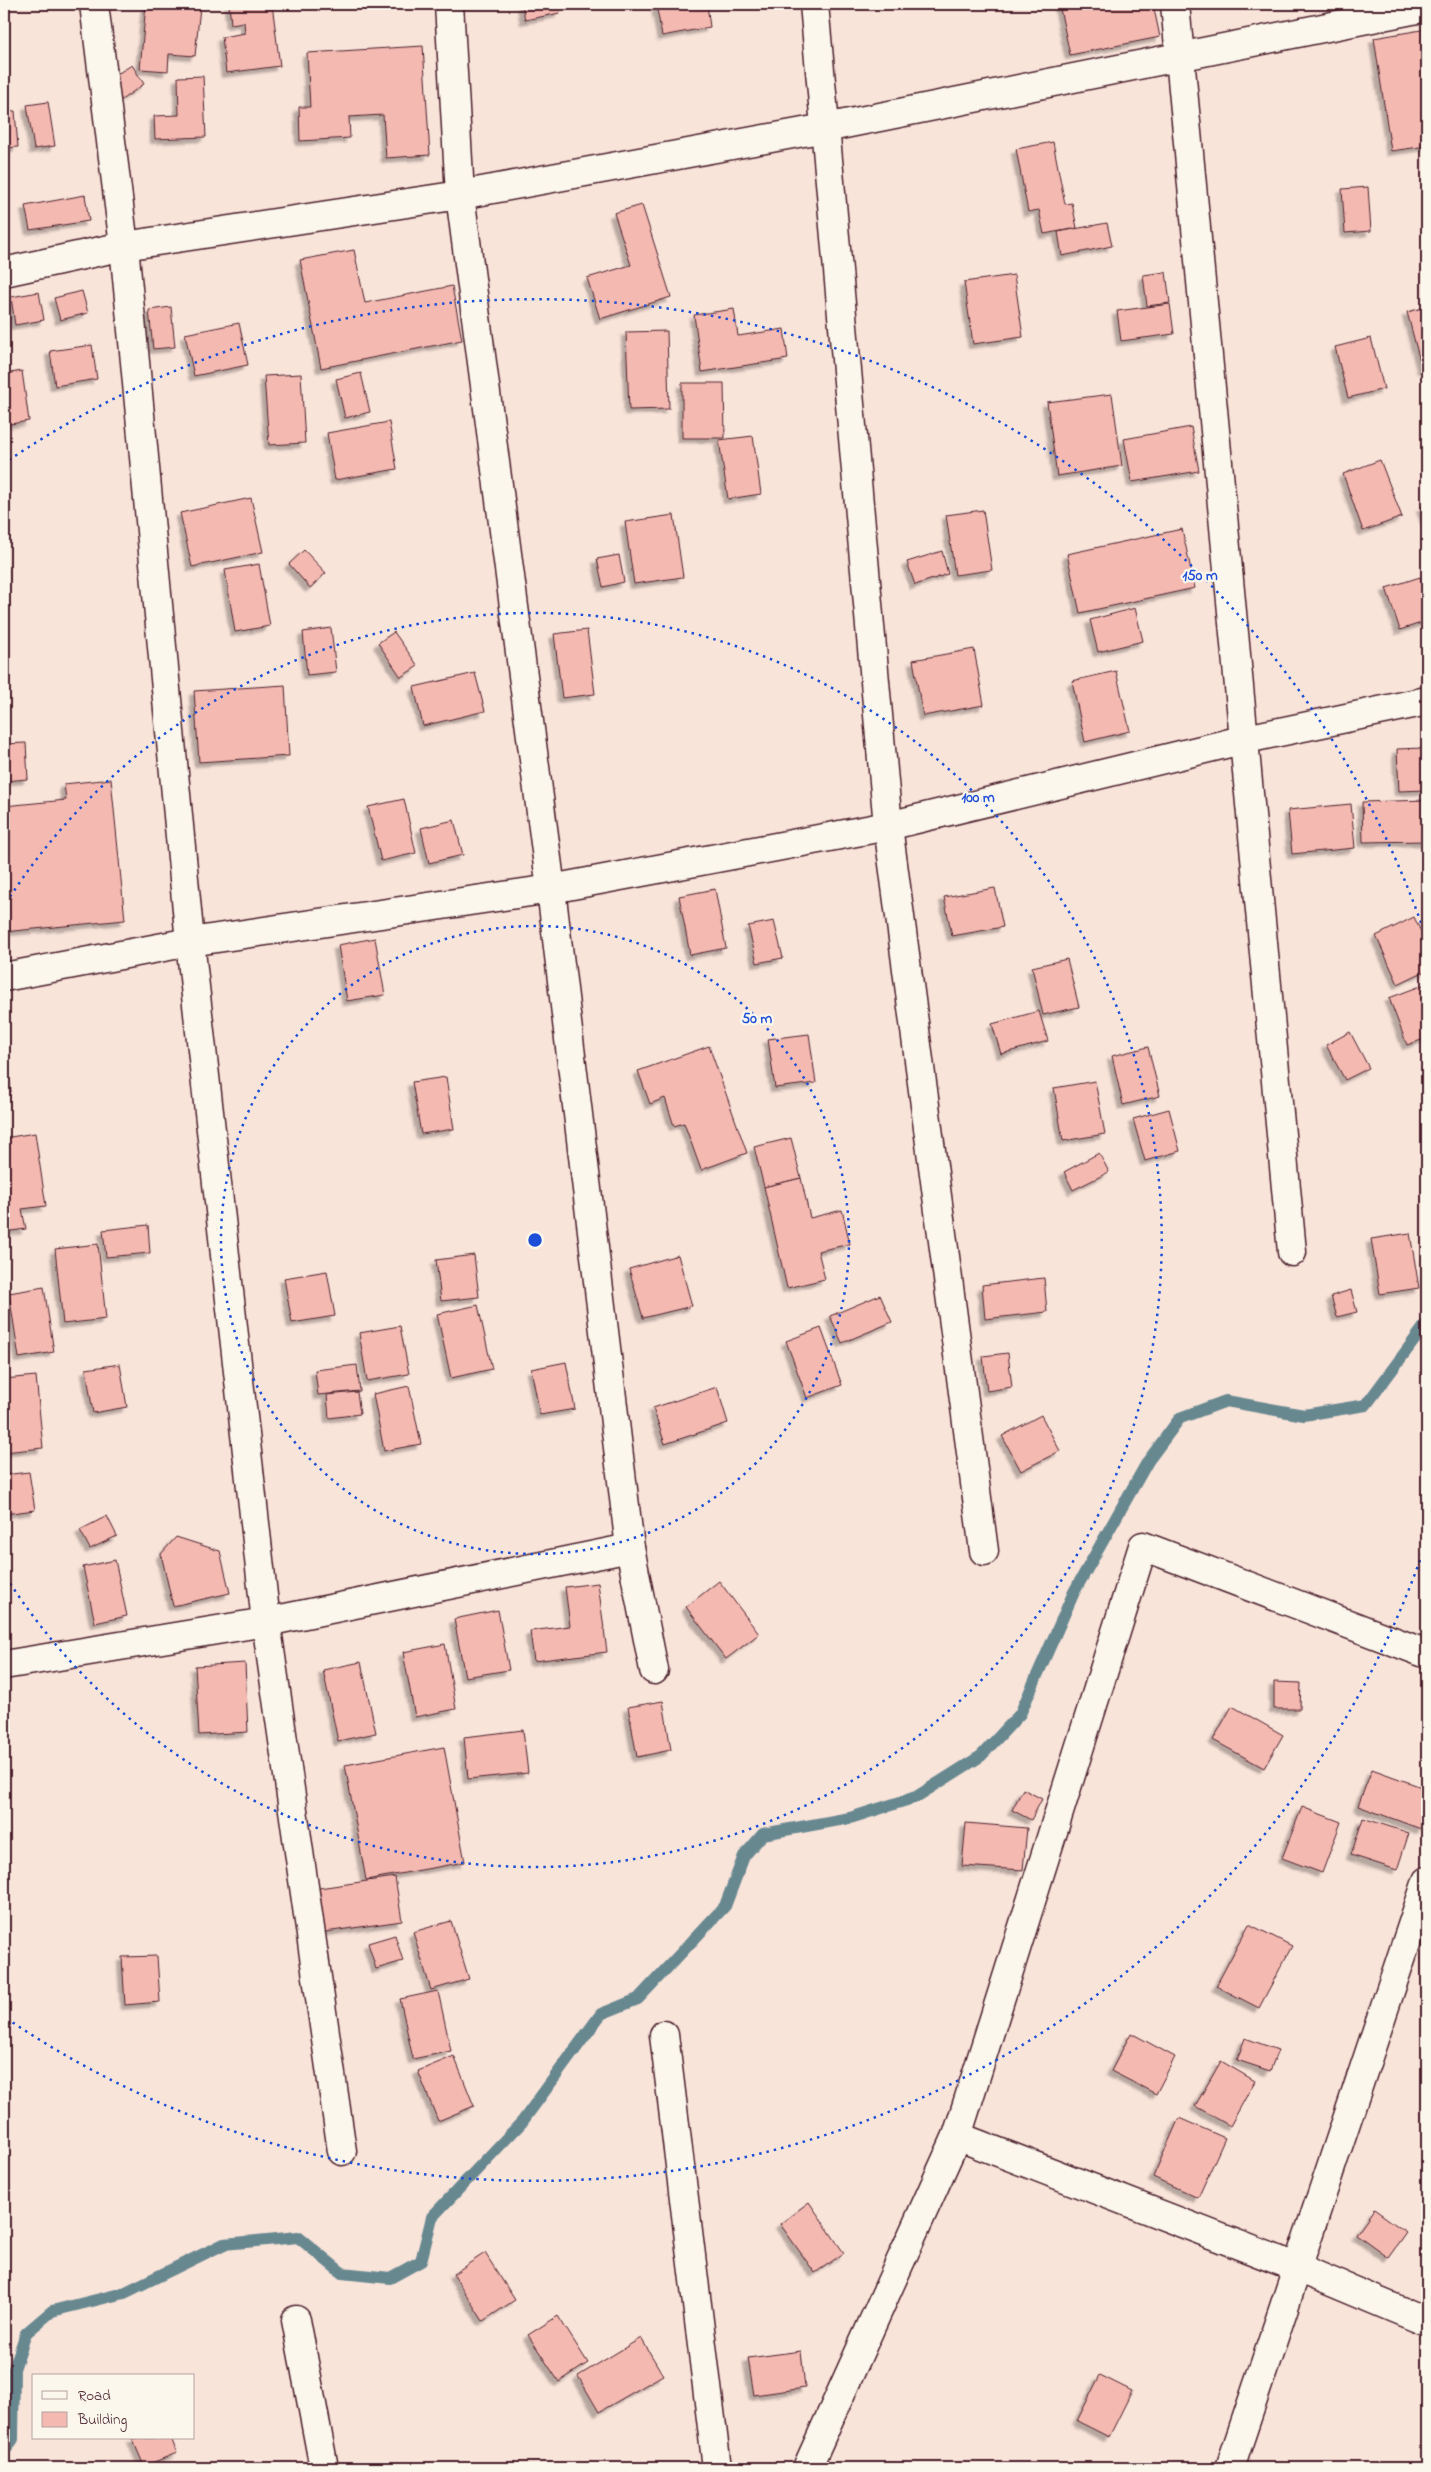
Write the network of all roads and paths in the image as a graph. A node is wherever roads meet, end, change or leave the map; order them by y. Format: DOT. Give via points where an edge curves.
graph roads {
  1 [pos="94,4"];
  2 [pos="449,4"];
  3 [pos="814,4"];
  4 [pos="1174,4"];
  5 [pos="1427,7"];
  6 [pos="1180,58"];
  7 [pos="825,128"];
  8 [pos="460,195"];
  9 [pos="124,246"];
  10 [pos="4,272"];
  11 [pos="1427,702"];
  12 [pos="1246,740"];
  13 [pos="888,826"];
  14 [pos="550,889"];
  15 [pos="190,942"];
  16 [pos="4,977"];
  17 [pos="1292,1252"];
  18 [pos="630,1548"];
  19 [pos="984,1551"];
  20 [pos="266,1622"];
  21 [pos="1427,1654"];
  22 [pos="4,1665"];
  23 [pos="654,1670"];
  24 [pos="1427,1880"];
  25 [pos="664,2035"];
  26 [pos="957,2136"];
  27 [pos="342,2151"];
  28 [pos="1296,2267"];
  29 [pos="296,2320"];
  30 [pos="1427,2322"];
  31 [pos="324,2468"];
  32 [pos="717,2468"];
  33 [pos="807,2468"];
  34 [pos="1230,2468"];
  1 -- 9 [label="street"];
  2 -- 8 [label="street"];
  3 -- 7 [label="street"];
  4 -- 6 [label="street"];
  5 -- 6 [label="street"];
  6 -- 7 [label="street"];
  6 -- 12 [label="street"];
  7 -- 8 [label="street"];
  7 -- 13 [label="street"];
  8 -- 9 [label="street"];
  8 -- 14 [label="street"];
  9 -- 10 [label="street"];
  9 -- 15 [label="street"];
  11 -- 12 [label="street"];
  12 -- 13 [label="street"];
  12 -- 17 [label="street"];
  13 -- 14 [label="street"];
  13 -- 19 [label="street"];
  14 -- 15 [label="street"];
  14 -- 18 [label="street"];
  15 -- 16 [label="street"];
  15 -- 20 [label="street"];
  18 -- 20 [label="street"];
  18 -- 23 [label="street"];
  20 -- 22 [label="street"];
  20 -- 27 [label="street"];
  21 -- 26 [label="street" via="1143,1546"];
  24 -- 28 [label="street"];
  25 -- 32 [label="street"];
  26 -- 28 [label="street"];
  26 -- 33 [label="street"];
  28 -- 30 [label="street"];
  28 -- 34 [label="street"];
  29 -- 31 [label="street"];
}
